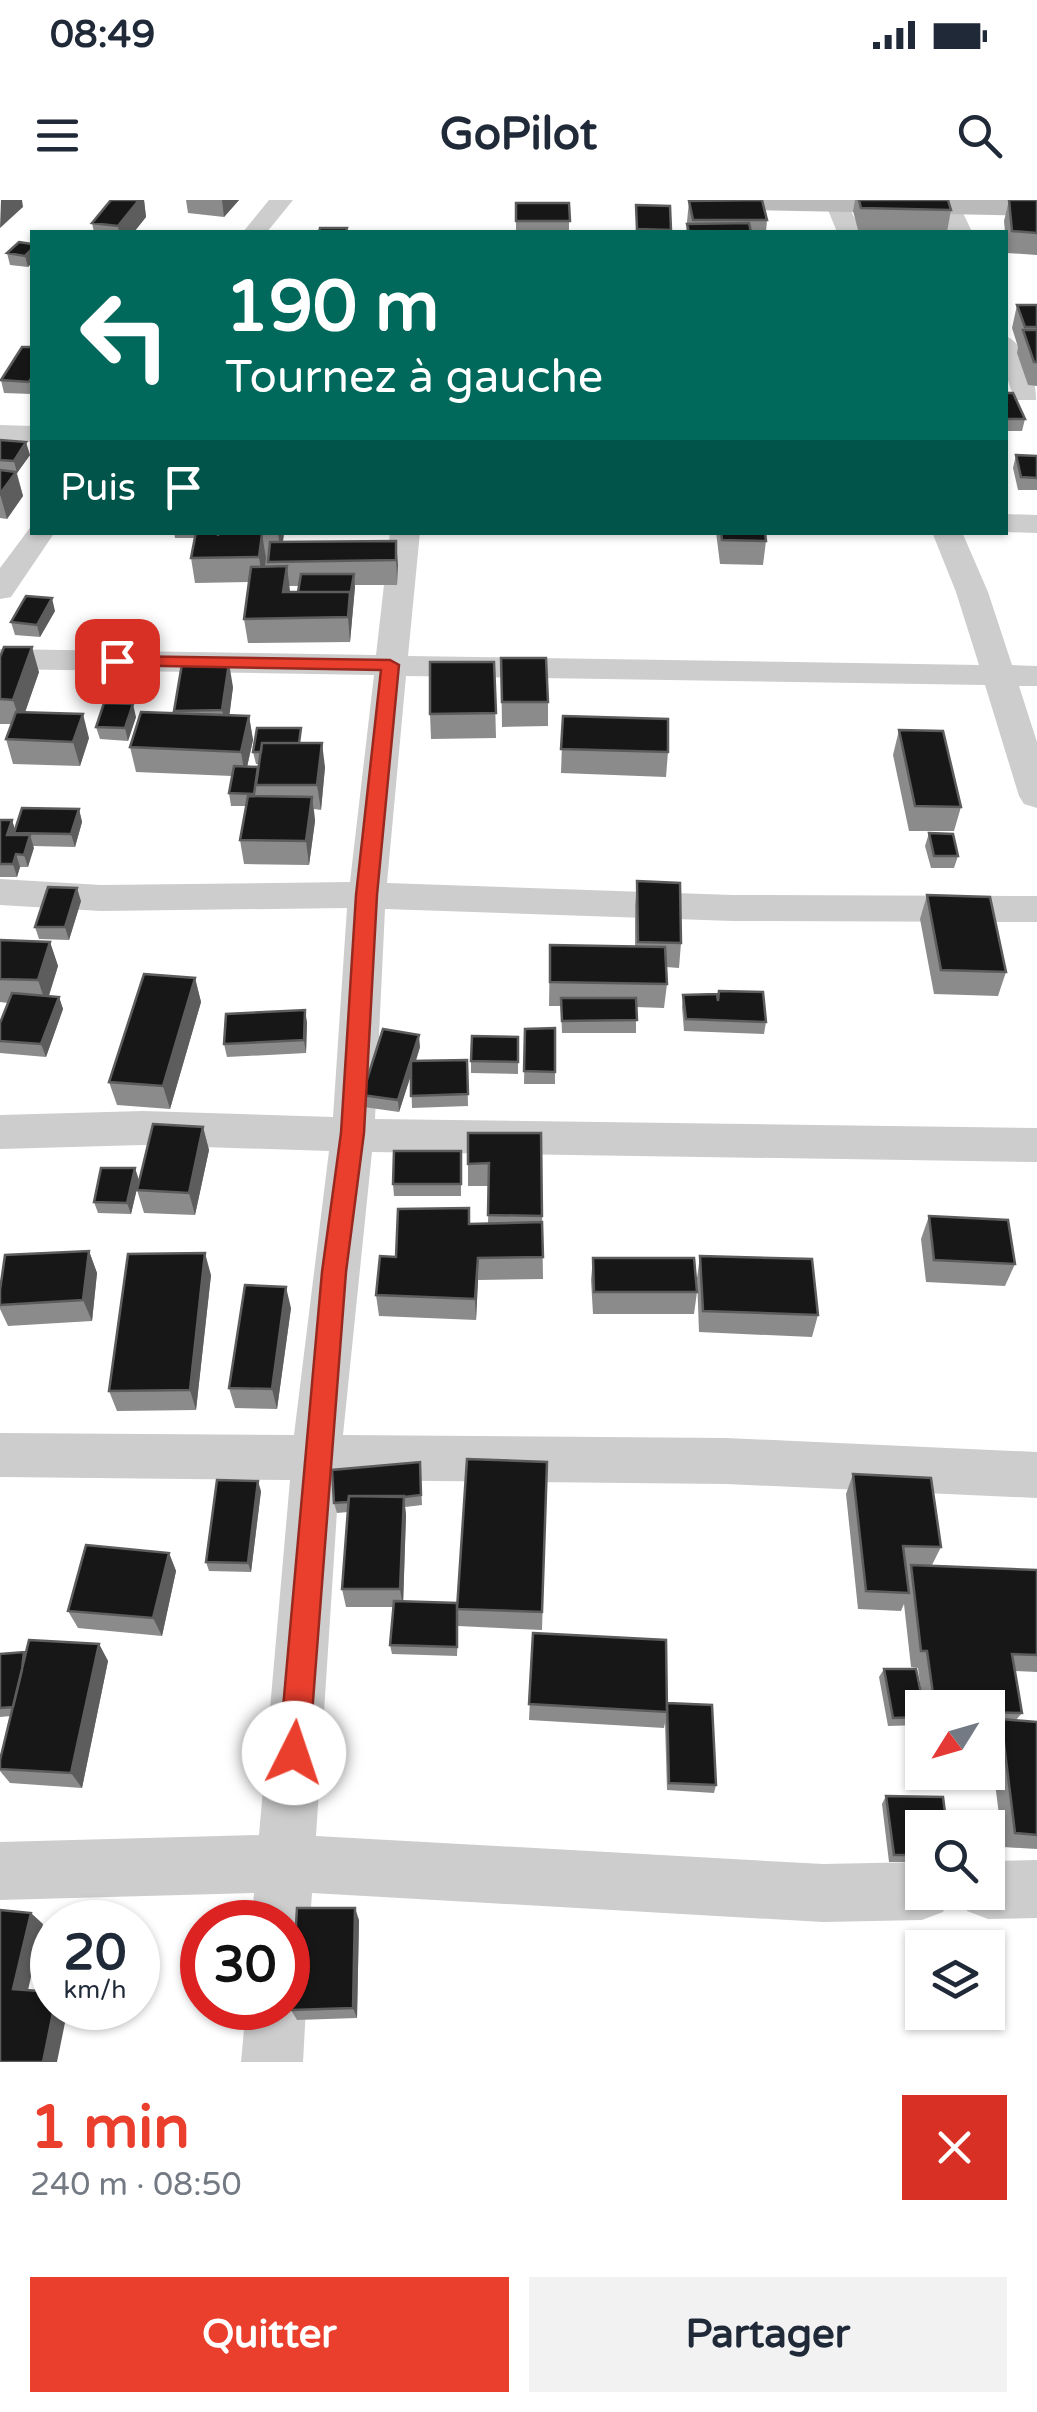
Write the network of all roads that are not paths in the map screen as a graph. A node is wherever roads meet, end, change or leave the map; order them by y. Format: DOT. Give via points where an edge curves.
graph roads {
  1 [pos="281,200"];
  2 [pos="708,200"];
  3 [pos="1037,207"];
  4 [pos="844,219"];
  5 [pos="954,219"];
  6 [pos="257,230"];
  7 [pos="1008,353"];
  8 [pos="1022,394"];
  9 [pos="0,432"];
  10 [pos="30,434"];
  11 [pos="1008,523"];
  12 [pos="1037,524"];
  13 [pos="38,535"];
  14 [pos="404,535"];
  15 [pos="948,535"];
  16 [pos="0,590"];
  17 [pos="0,659"];
  18 [pos="390,665"];
  19 [pos="998,676"];
  20 [pos="1037,676"];
  21 [pos="1037,796"];
  22 [pos="0,892"];
  23 [pos="366,895"];
  24 [pos="1037,909"];
  25 [pos="0,1132"];
  26 [pos="352,1133"];
  27 [pos="1037,1145"];
  28 [pos="0,1455"];
  29 [pos="316,1460"];
  30 [pos="1037,1475"];
  31 [pos="286,1863"];
  32 [pos="0,1871"];
  33 [pos="1037,1889"];
  34 [pos="1005,1890"];
  35 [pos="905,1891"];
  36 [pos="283,1900"];
  37 [pos="274,2030"];
  38 [pos="272,2062"];
  1 -- 6 [label="street"];
  2 -- 4 [label="street"];
  3 -- 5 [label="street"];
  4 -- 5 [label="street"];
  7 -- 8 [label="street"];
  9 -- 10 [label="street"];
  11 -- 12 [label="street"];
  13 -- 16 [label="street"];
  14 -- 18 [label="street"];
  15 -- 19 [label="street"];
  17 -- 18 [label="street"];
  18 -- 19 [label="street"];
  18 -- 23 [label="street"];
  19 -- 20 [label="street"];
  19 -- 21 [label="street"];
  22 -- 23 [label="street" via="101,898"];
  23 -- 24 [label="street" via="733,908"];
  23 -- 26 [label="street"];
  25 -- 26 [label="street"];
  26 -- 27 [label="street"];
  26 -- 29 [label="street"];
  28 -- 29 [label="street"];
  29 -- 30 [label="street" via="726,1461"];
  29 -- 31 [label="street"];
  31 -- 32 [label="street"];
  31 -- 35 [label="street" via="823,1893"];
  31 -- 36 [label="street"];
  33 -- 34 [label="street"];
  37 -- 38 [label="street"];
}
